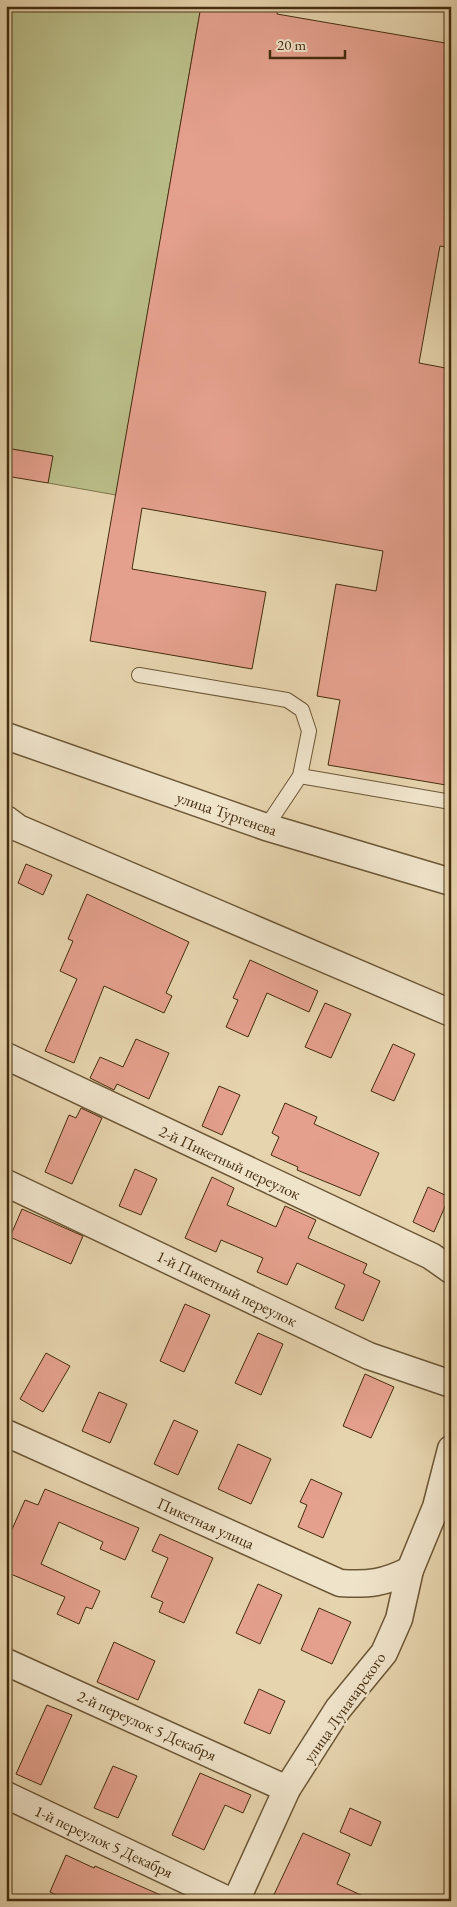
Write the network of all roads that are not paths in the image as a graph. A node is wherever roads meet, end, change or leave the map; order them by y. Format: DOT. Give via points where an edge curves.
graph roads {
  1 [pos="139,675"];
  2 [pos="6,736"];
  3 [pos="300,776"];
  4 [pos="451,802"];
  5 [pos="6,819"];
  6 [pos="266,827"];
  7 [pos="451,882"];
  8 [pos="451,1013"];
  9 [pos="6,1056"];
  10 [pos="6,1183"];
  11 [pos="451,1270"];
  12 [pos="451,1384"];
  13 [pos="6,1432"];
  14 [pos="451,1449"];
  15 [pos="443,1502"];
  16 [pos="410,1570"];
  17 [pos="6,1662"];
  18 [pos="287,1789"];
  19 [pos="6,1795"];
  20 [pos="230,1901"];
  21 [pos="236,1901"];
  1 -- 3 [label="lane" via="287,700 302,710 309,731"];
  2 -- 6 [label="street, улица Тургенева"];
  3 -- 4 [label="lane"];
  3 -- 6 [label="lane"];
  5 -- 8 [label="street" via="35,836"];
  6 -- 7 [label="street, улица Тургенева"];
  9 -- 11 [label="street, 2-й Пикетный переулок" via="431,1256"];
  10 -- 12 [label="street, 1-й Пикетный переулок" via="369,1356"];
  13 -- 16 [label="street, Пикетная улица" via="340,1583 365,1585"];
  14 -- 15 [label="street, улица Луначарского"];
  15 -- 16 [label="street, улица Луначарского"];
  16 -- 18 [label="street, улица Луначарского" via="399,1619 384,1652 338,1709"];
  17 -- 18 [label="street, 2-й переулок 5 Декабря"];
  18 -- 21 [label="street, улица Луначарского"];
  19 -- 20 [label="street, 1-й переулок 5 Декабря"];
}
